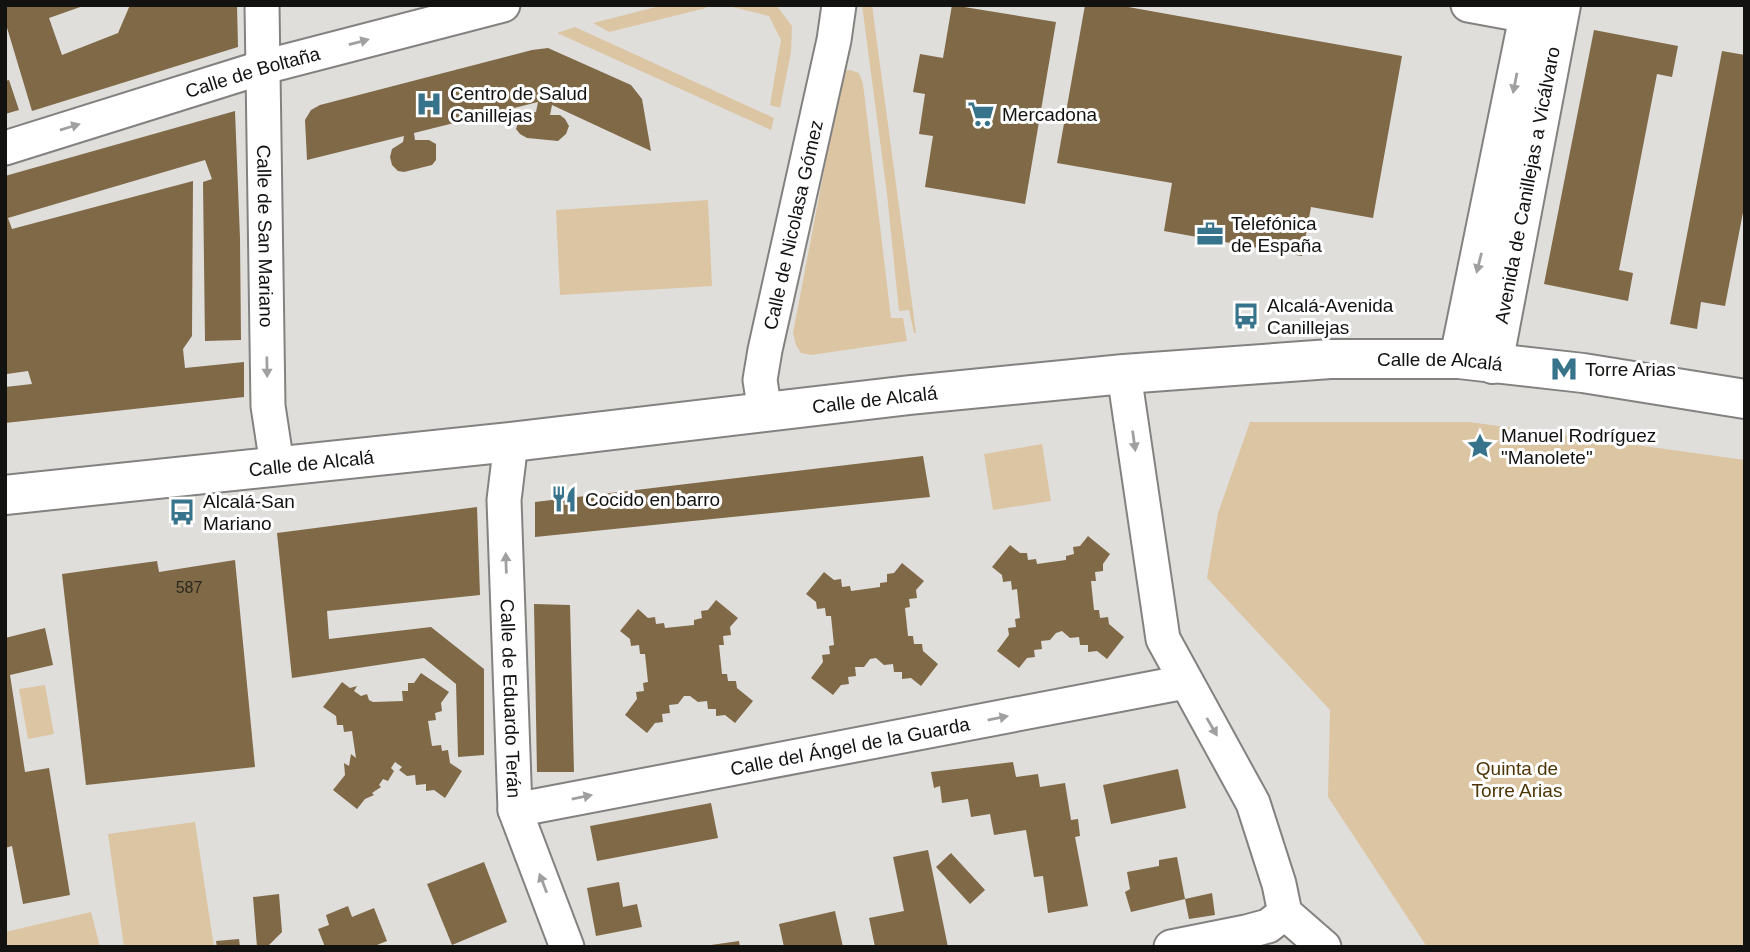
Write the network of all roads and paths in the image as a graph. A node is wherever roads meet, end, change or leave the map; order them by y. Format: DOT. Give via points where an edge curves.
graph roads {
  1 [pos="262,5"];
  2 [pos="503,5"];
  3 [pos="818,5"];
  4 [pos="839,5"];
  5 [pos="1468,5"];
  6 [pos="1540,9"];
  7 [pos="834,40"];
  8 [pos="264,67"];
  9 [pos="5,148"];
  10 [pos="1476,362"];
  11 [pos="1124,374"];
  12 [pos="1745,399"];
  13 [pos="765,412"];
  14 [pos="512,442"];
  15 [pos="277,465"];
  16 [pos="5,495"];
  17 [pos="1185,682"];
  18 [pos="515,810"];
  19 [pos="1285,914"];
  20 [pos="1243,940"];
  21 [pos="567,947"];
  22 [pos="1171,947"];
  23 [pos="1324,947"];
  1 -- 8 [label="street, Calle de San Mariano"];
  8 -- 2 [label="street, Calle de Boltaña, one-way"];
  3 -- 7 [label="street"];
  4 -- 7 [label="street, Calle de Nicolasa Gómez"];
  5 -- 6 [label="street"];
  6 -- 10 [label="main road, Avenida de Canillejas a Vicálvaro"];
  7 -- 13 [label="street, Calle de Nicolasa Gómez" via="765,350 760,380"];
  9 -- 8 [label="street, Calle de Boltaña, one-way"];
  8 -- 15 [label="street, Calle de San Mariano, one-way" via="268,406"];
  10 -- 11 [label="main road, Calle de Alcalá" via="1330,359"];
  10 -- 12 [label="main road, Calle de Alcalá" via="1583,373"];
  11 -- 13 [label="main road, Calle de Alcalá"];
  11 -- 17 [label="street, one-way" via="1163,639"];
  13 -- 14 [label="main road, Calle de Alcalá"];
  14 -- 15 [label="main road, Calle de Alcalá"];
  18 -- 14 [label="street, Calle de Eduardo Terán, one-way" via="504,500"];
  15 -- 16 [label="main road, Calle de Alcalá"];
  18 -- 17 [label="street, Calle del Ángel de la Guarda, one-way"];
  17 -- 19 [label="street, one-way" via="1253,803"];
  21 -- 18 [label="street, Calle de Eduardo Terán, one-way"];
  19 -- 20 [label="street"];
  19 -- 23 [label="street"];
  20 -- 22 [label="street"];
}
